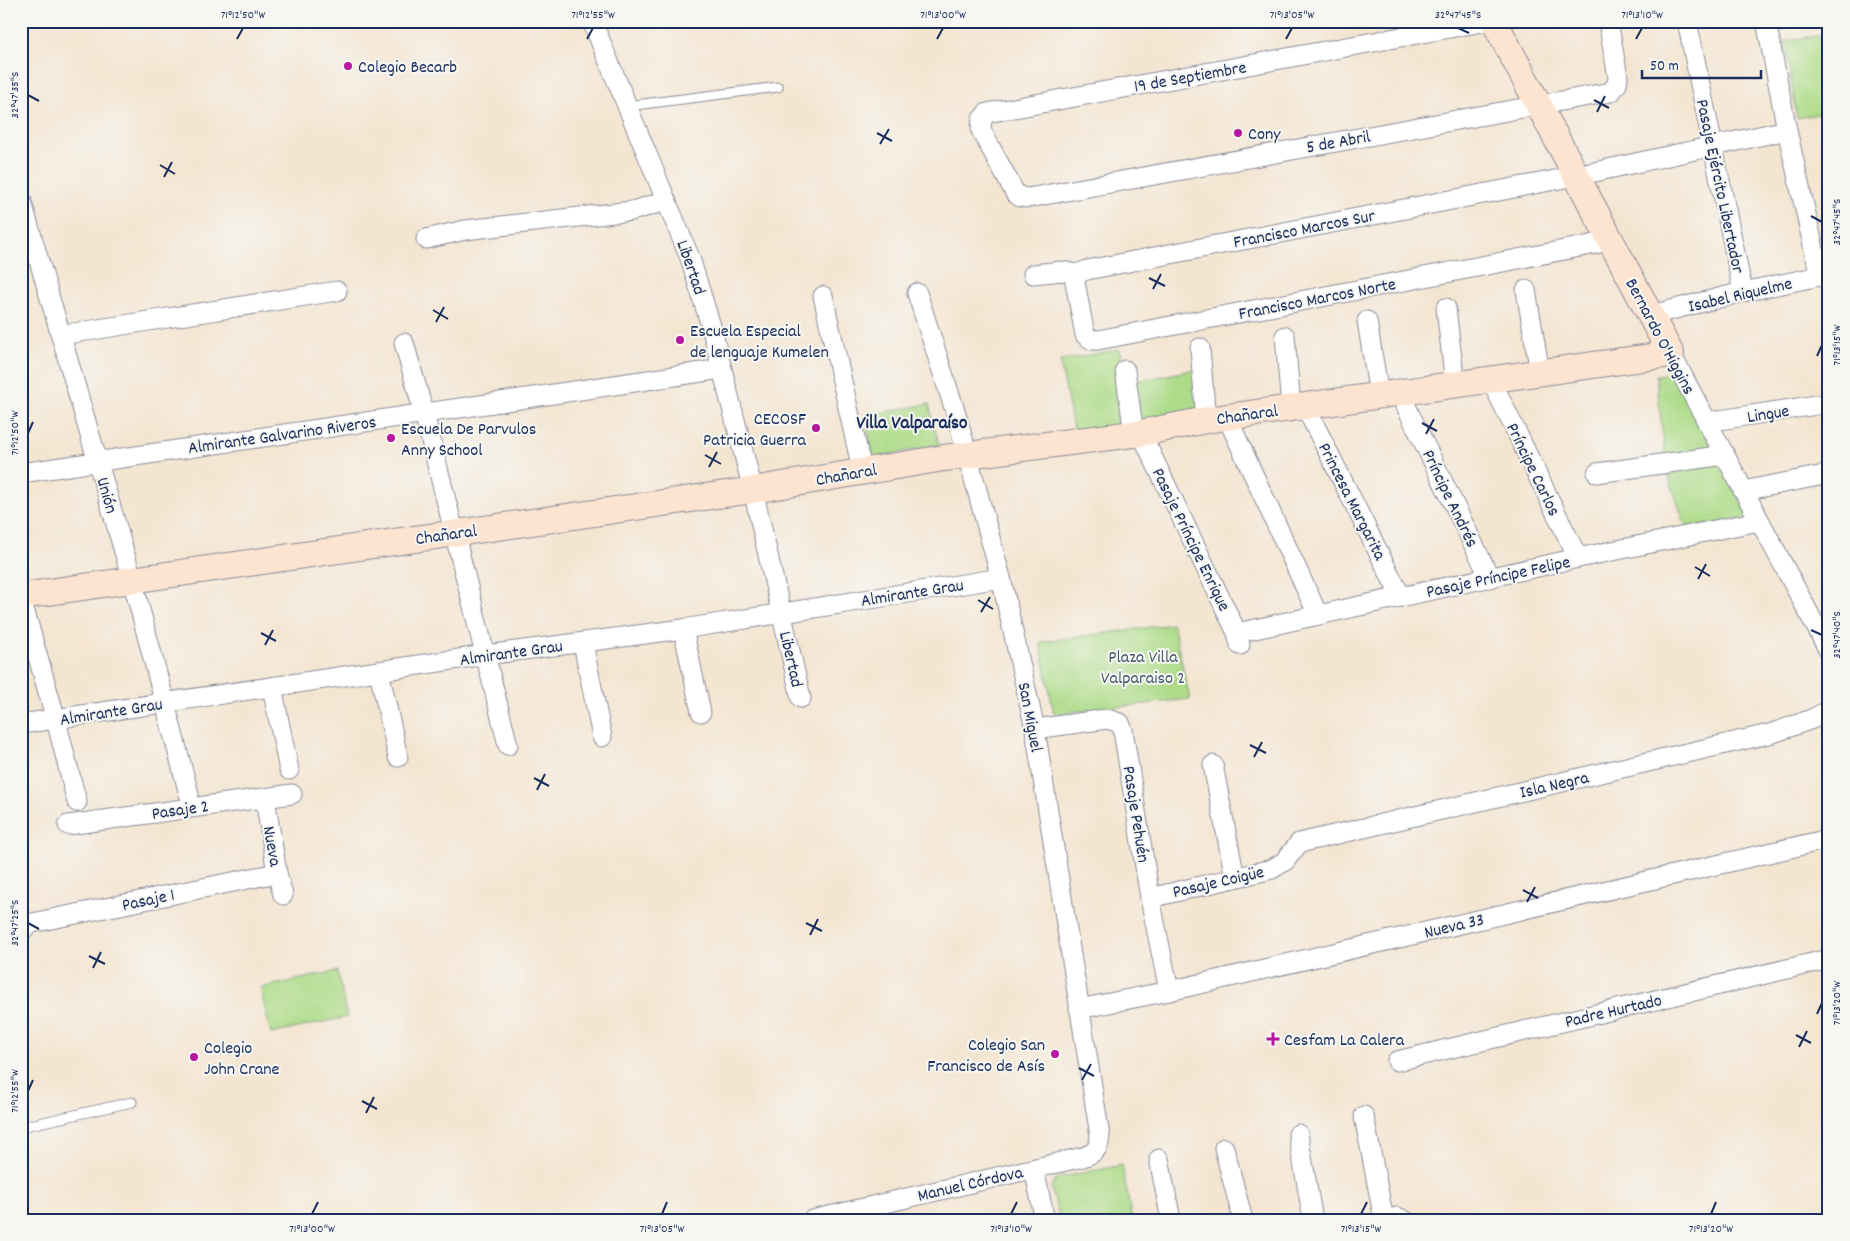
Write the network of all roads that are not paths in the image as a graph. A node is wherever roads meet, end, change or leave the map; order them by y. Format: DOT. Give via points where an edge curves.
graph roads {
  1 [pos="592,21"];
  2 [pos="1488,21"];
  3 [pos="1494,21"];
  4 [pos="1608,21"];
  5 [pos="1687,21"];
  6 [pos="1766,21"];
  7 [pos="778,87"];
  8 [pos="1538,104"];
  9 [pos="626,106"];
  10 [pos="1787,130"];
  11 [pos="1714,146"];
  12 [pos="1576,176"];
  13 [pos="1020,197"];
  14 [pos="21,199"];
  15 [pos="666,201"];
  16 [pos="426,239"];
  17 [pos="1611,241"];
  18 [pos="1033,274"];
  19 [pos="1076,274"];
  20 [pos="1824,275"];
  21 [pos="337,290"];
  22 [pos="1526,290"];
  23 [pos="1743,292"];
  24 [pos="917,293"];
  25 [pos="823,296"];
  26 [pos="1446,308"];
  27 [pos="1651,315"];
  28 [pos="1367,321"];
  29 [pos="61,335"];
  30 [pos="1285,336"];
  31 [pos="404,343"];
  32 [pos="1200,348"];
  33 [pos="1672,354"];
  34 [pos="722,369"];
  35 [pos="1125,370"];
  36 [pos="1540,372"];
  37 [pos="1491,380"];
  38 [pos="1455,384"];
  39 [pos="1389,394"];
  40 [pos="1829,403"];
  41 [pos="1298,407"];
  42 [pos="424,413"];
  43 [pos="1217,419"];
  44 [pos="1707,422"];
  45 [pos="1138,434"];
  46 [pos="1725,455"];
  47 [pos="968,456"];
  48 [pos="98,461"];
  49 [pos="862,470"];
  50 [pos="21,473"];
  51 [pos="1597,473"];
  52 [pos="1829,474"];
  53 [pos="754,490"];
  54 [pos="1744,491"];
  55 [pos="1759,521"];
  56 [pos="454,533"];
  57 [pos="1578,558"];
  58 [pos="1001,578"];
  59 [pos="1490,578"];
  60 [pos="132,579"];
  61 [pos="21,597"];
  62 [pos="1401,597"];
  63 [pos="782,613"];
  64 [pos="1318,615"];
  65 [pos="683,629"];
  66 [pos="1239,640"];
  67 [pos="583,642"];
  68 [pos="1829,651"];
  69 [pos="486,656"];
  70 [pos="379,671"];
  71 [pos="272,687"];
  72 [pos="801,698"];
  73 [pos="164,703"];
  74 [pos="1829,710"];
  75 [pos="702,712"];
  76 [pos="56,720"];
  77 [pos="21,724"];
  78 [pos="1035,729"];
  79 [pos="602,737"];
  80 [pos="508,746"];
  81 [pos="398,757"];
  82 [pos="1213,765"];
  83 [pos="288,770"];
  84 [pos="189,794"];
  85 [pos="292,794"];
  86 [pos="265,798"];
  87 [pos="77,802"];
  88 [pos="68,825"];
  89 [pos="1829,839"];
  90 [pos="1285,861"];
  91 [pos="278,873"];
  92 [pos="1235,878"];
  93 [pos="283,895"];
  94 [pos="1150,898"];
  95 [pos="21,931"];
  96 [pos="1829,959"];
  97 [pos="1169,991"];
  98 [pos="1079,1009"];
  99 [pos="1397,1061"];
  100 [pos="132,1102"];
  101 [pos="1364,1116"];
  102 [pos="21,1127"];
  103 [pos="1298,1134"];
  104 [pos="1224,1148"];
  105 [pos="1097,1150"];
  106 [pos="1159,1159"];
  107 [pos="1034,1169"];
  108 [pos="1392,1219"];
  109 [pos="812,1220"];
  110 [pos="1045,1220"];
  111 [pos="1170,1220"];
  112 [pos="1242,1220"];
  113 [pos="1313,1220"];
  1 -- 9 [label="street, Libertad"];
  2 -- 13 [label="street, 19 de Septiembre" via="987,114 982,119 981,130 1010,185"];
  3 -- 8 [label="street, Bernardo O'Higgins"];
  4 -- 8 [label="street, 5 de Abril" via="1618,76 1615,89"];
  5 -- 11 [label="street, Pasaje Ejército Libertador"];
  6 -- 10 [label="street"];
  7 -- 9 [label="lane"];
  8 -- 12 [label="street, Bernardo O'Higgins"];
  8 -- 13 [label="street, 5 de Abril"];
  9 -- 15 [label="street, Libertad"];
  10 -- 11 [label="street, Francisco Marcos Sur"];
  10 -- 20 [label="street"];
  11 -- 12 [label="street, Francisco Marcos Sur"];
  11 -- 23 [label="street, Pasaje Ejército Libertador"];
  12 -- 17 [label="street, Bernardo O'Higgins"];
  12 -- 19 [label="street, Francisco Marcos Sur"];
  14 -- 29 [label="street, Unión"];
  15 -- 16 [label="street" via="632,211 465,230"];
  15 -- 34 [label="street, Libertad" via="690,258"];
  17 -- 19 [label="street, Francisco Marcos Norte" via="1098,340 1085,335"];
  17 -- 27 [label="street, Bernardo O'Higgins"];
  18 -- 19 [label="street, Francisco Marcos Sur" via="1062,271"];
  20 -- 23 [label="street, Isabel Riquelme"];
  21 -- 29 [label="street"];
  22 -- 36 [label="street"];
  23 -- 27 [label="street, Isabel Riquelme"];
  24 -- 47 [label="street, San Miguel"];
  25 -- 49 [label="street"];
  26 -- 38 [label="street"];
  27 -- 33 [label="street, Bernardo O'Higgins"];
  28 -- 39 [label="street, Príncipe Andrés"];
  29 -- 48 [label="street, Unión"];
  30 -- 41 [label="street"];
  31 -- 42 [label="street"];
  32 -- 43 [label="street"];
  33 -- 36 [label="street, Chañaral"];
  33 -- 44 [label="street, Bernardo O'Higgins"];
  34 -- 42 [label="street, Almirante Galvarino Riveros"];
  34 -- 53 [label="street, Libertad"];
  35 -- 45 [label="street, Pasaje Príncipe Enrique"];
  36 -- 37 [label="street, Chañaral"];
  37 -- 38 [label="street, Chañaral"];
  37 -- 57 [label="street, Príncipe Carlos"];
  38 -- 39 [label="street, Chañaral"];
  39 -- 41 [label="street, Chañaral"];
  39 -- 59 [label="street, Príncipe Andrés"];
  40 -- 44 [label="street, Lingue"];
  41 -- 43 [label="street, Chañaral"];
  41 -- 62 [label="street, Princesa Margarita"];
  42 -- 48 [label="street, Almirante Galvarino Riveros"];
  42 -- 56 [label="street"];
  43 -- 45 [label="street, Chañaral"];
  43 -- 64 [label="street"];
  44 -- 46 [label="street, Bernardo O'Higgins"];
  45 -- 47 [label="street, Chañaral"];
  45 -- 66 [label="street, Pasaje Príncipe Enrique"];
  46 -- 51 [label="street"];
  46 -- 54 [label="street, Bernardo O'Higgins"];
  47 -- 49 [label="street, Chañaral"];
  47 -- 58 [label="street, San Miguel"];
  48 -- 50 [label="street, Almirante Galvarino Riveros"];
  48 -- 60 [label="street, Unión"];
  49 -- 53 [label="street, Chañaral"];
  52 -- 54 [label="street"];
  53 -- 56 [label="street, Chañaral"];
  53 -- 63 [label="street, Libertad"];
  54 -- 55 [label="street, Bernardo O'Higgins"];
  55 -- 57 [label="street, Pasaje Príncipe Felipe"];
  55 -- 68 [label="street, Bernardo O'Higgins"];
  56 -- 60 [label="street, Chañaral"];
  56 -- 69 [label="street"];
  57 -- 59 [label="street, Pasaje Príncipe Felipe"];
  58 -- 63 [label="street, Almirante Grau"];
  58 -- 78 [label="street, San Miguel"];
  59 -- 62 [label="street, Pasaje Príncipe Felipe"];
  60 -- 61 [label="street, Chañaral"];
  60 -- 73 [label="street, Unión"];
  61 -- 76 [label="street"];
  62 -- 64 [label="street, Pasaje Príncipe Felipe"];
  63 -- 65 [label="street, Almirante Grau"];
  63 -- 72 [label="street, Libertad"];
  64 -- 66 [label="street, Pasaje Príncipe Felipe"];
  65 -- 67 [label="street, Almirante Grau"];
  65 -- 75 [label="street"];
  67 -- 69 [label="street, Almirante Grau"];
  67 -- 79 [label="street"];
  69 -- 70 [label="street, Almirante Grau"];
  69 -- 80 [label="street"];
  70 -- 71 [label="street, Almirante Grau"];
  70 -- 81 [label="street"];
  71 -- 73 [label="street, Almirante Grau"];
  71 -- 83 [label="street"];
  73 -- 76 [label="street, Almirante Grau"];
  73 -- 84 [label="street, Unión"];
  74 -- 90 [label="street, Isla Negra" via="1773,734 1299,843"];
  76 -- 77 [label="street, Almirante Grau"];
  76 -- 87 [label="street"];
  78 -- 94 [label="street, Pasaje Pehuén" via="1107,719 1120,722"];
  78 -- 98 [label="street, San Miguel"];
  82 -- 92 [label="street"];
  85 -- 86 [label="street, Pasaje 2"];
  86 -- 88 [label="street, Pasaje 2"];
  86 -- 91 [label="street, Nueva"];
  89 -- 97 [label="street, Nueva 33"];
  90 -- 92 [label="street, Pasaje Coigüe" via="1272,869"];
  91 -- 93 [label="street, Nueva"];
  91 -- 95 [label="street, Pasaje 1" via="32,923"];
  92 -- 94 [label="street, Pasaje Coigüe"];
  94 -- 97 [label="street, Pasaje Pehuén"];
  96 -- 99 [label="street, Padre Hurtado"];
  97 -- 98 [label="street, Nueva 33"];
  98 -- 105 [label="street, San Miguel" via="1100,1136"];
  100 -- 102 [label="lane"];
  101 -- 108 [label="street"];
  103 -- 113 [label="street"];
  104 -- 112 [label="street"];
  105 -- 107 [label="street, Manuel Córdova" via="1093,1154"];
  106 -- 111 [label="street"];
  107 -- 109 [label="street, Manuel Córdova"];
  107 -- 110 [label="street"];
}
